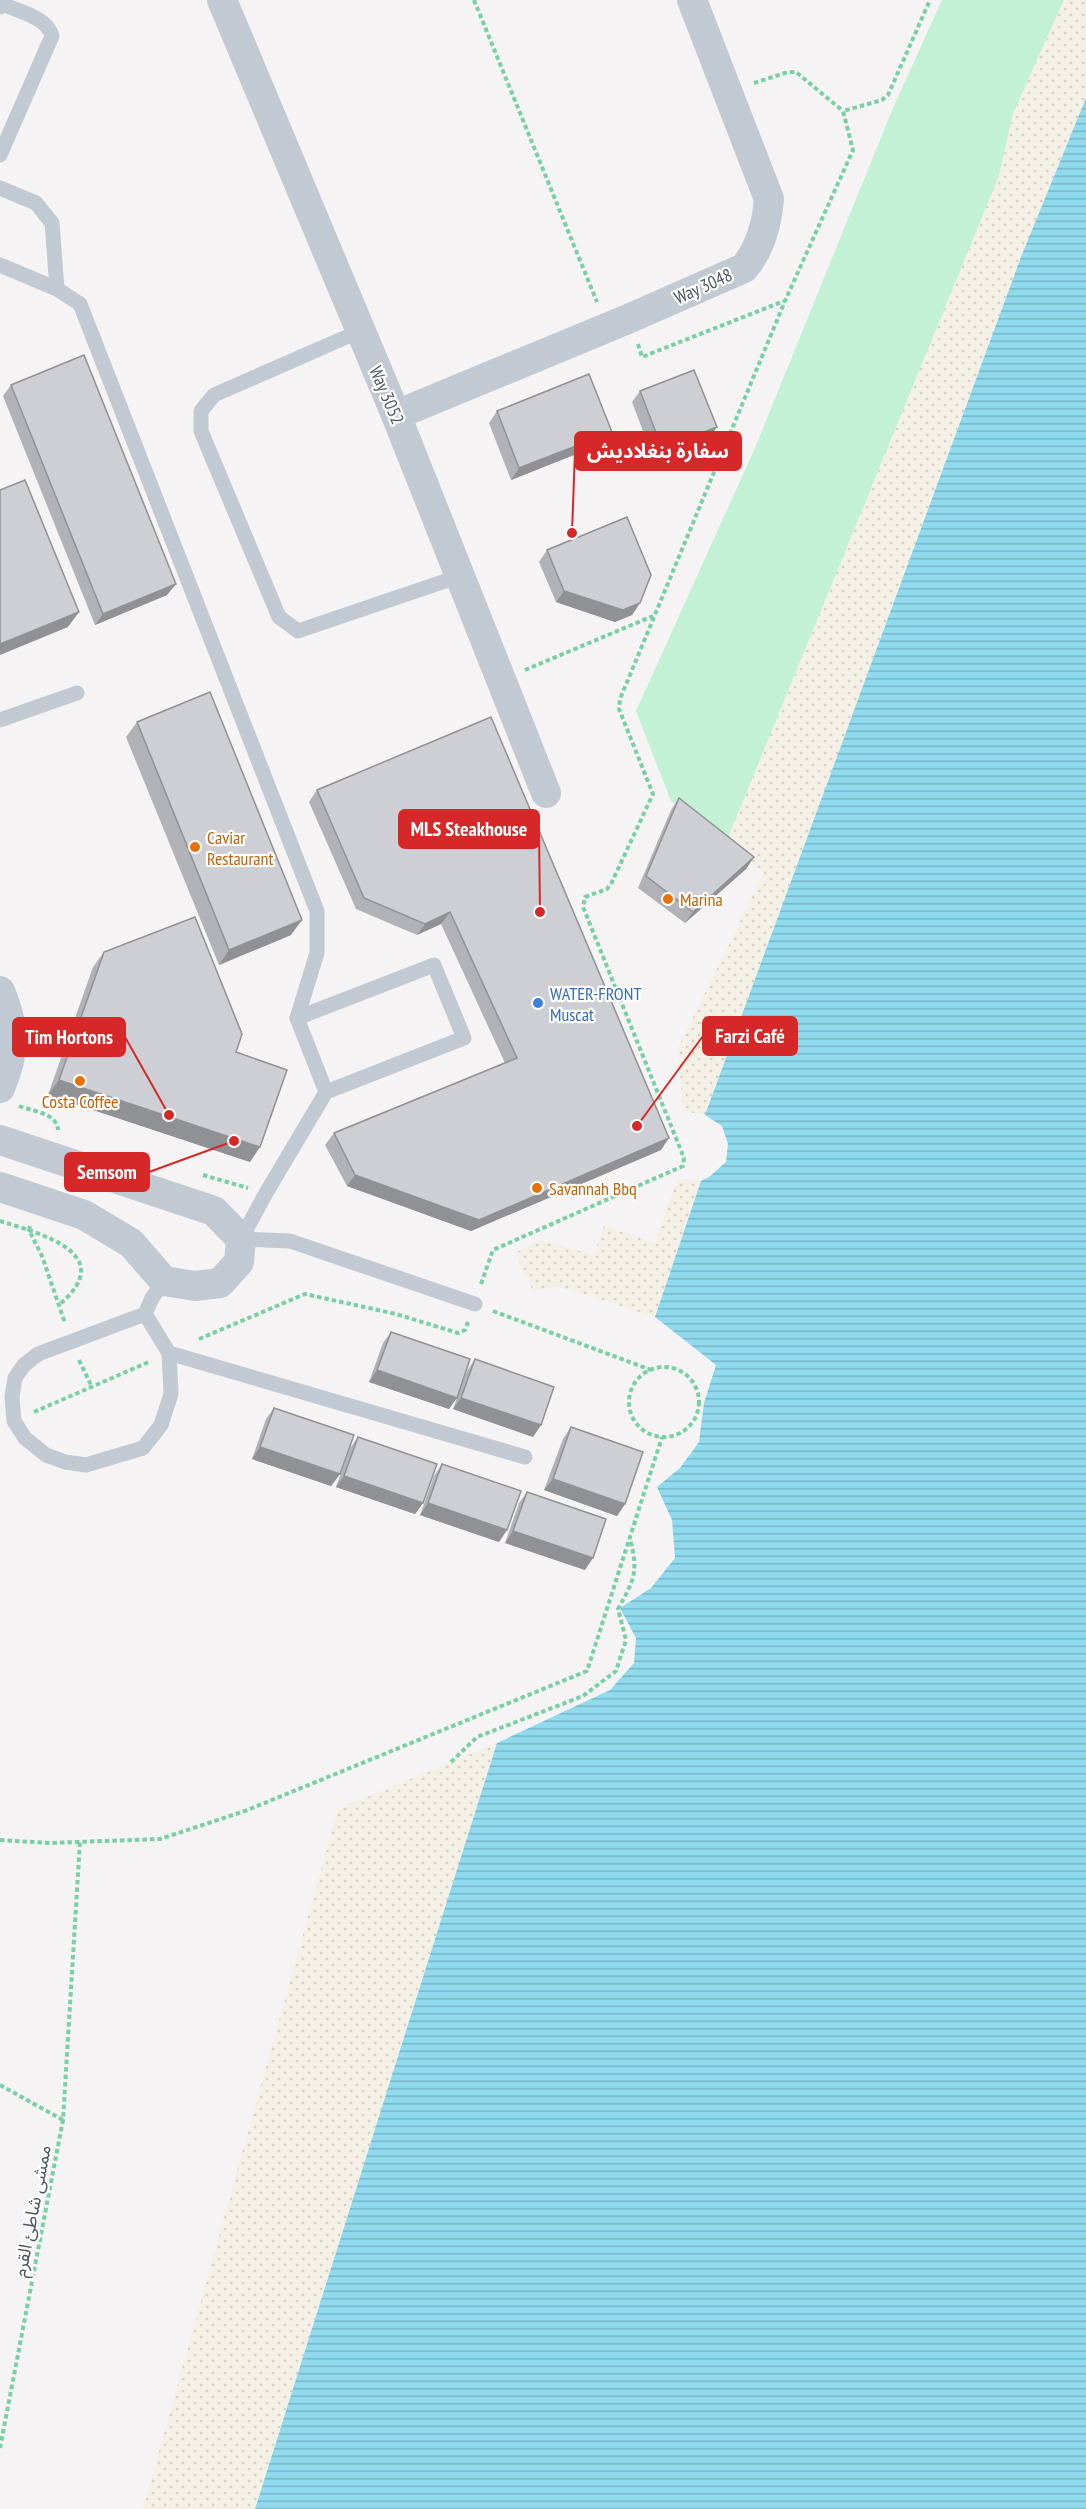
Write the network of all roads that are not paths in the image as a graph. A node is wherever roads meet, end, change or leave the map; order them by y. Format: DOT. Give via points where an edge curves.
graph roads {
  1 [pos="222,0"];
  2 [pos="692,0"];
  3 [pos="0,7"];
  4 [pos="0,155"];
  5 [pos="0,188"];
  6 [pos="0,266"];
  7 [pos="57,289"];
  8 [pos="360,331"];
  9 [pos="396,415"];
  10 [pos="460,576"];
  11 [pos="77,693"];
  12 [pos="0,720"];
  13 [pos="546,793"];
  14 [pos="0,991"];
  15 [pos="297,1018"];
  16 [pos="0,1088"];
  17 [pos="326,1092"];
  18 [pos="0,1140"];
  19 [pos="0,1187"];
  20 [pos="241,1239"];
  21 [pos="164,1281"];
  22 [pos="476,1304"];
  23 [pos="145,1314"];
  24 [pos="169,1353"];
  25 [pos="525,1457"];
  1 -- 8 [label="street, Way 3052"];
  2 -- 9 [label="street, Way 3048" via="769,199 768,219 754,256 744,268"];
  3 -- 4 [label="lane" via="5,5 41,22 52,36"];
  5 -- 7 [label="lane" via="36,203 52,224"];
  6 -- 7 [label="lane"];
  7 -- 15 [label="lane" via="80,304 317,911 317,953"];
  8 -- 9 [label="street, Way 3052"];
  8 -- 10 [label="lane" via="214,394 201,411 201,431 279,617 298,631"];
  9 -- 10 [label="street, Way 3052"];
  10 -- 13 [label="street, Way 3052"];
  11 -- 12 [label="lane"];
  14 -- 16 [label="street" via="10,1016 13,1045"];
  15 -- 17 [label="lane"];
  15 -- 17 [label="lane" via="434,966 464,1038"];
  17 -- 20 [label="lane"];
  18 -- 20 [label="street" via="214,1211"];
  19 -- 21 [label="street" via="84,1215 131,1243"];
  20 -- 21 [label="street" via="239,1262 220,1283 195,1286"];
  20 -- 22 [label="lane" via="290,1241"];
  21 -- 23 [label="lane"];
  23 -- 24 [label="lane"];
  23 -- 24 [label="lane" via="38,1354 24,1365 15,1378 14,1421 32,1444 65,1462 86,1465 143,1448 161,1425 171,1394"];
  24 -- 25 [label="lane"];
}
